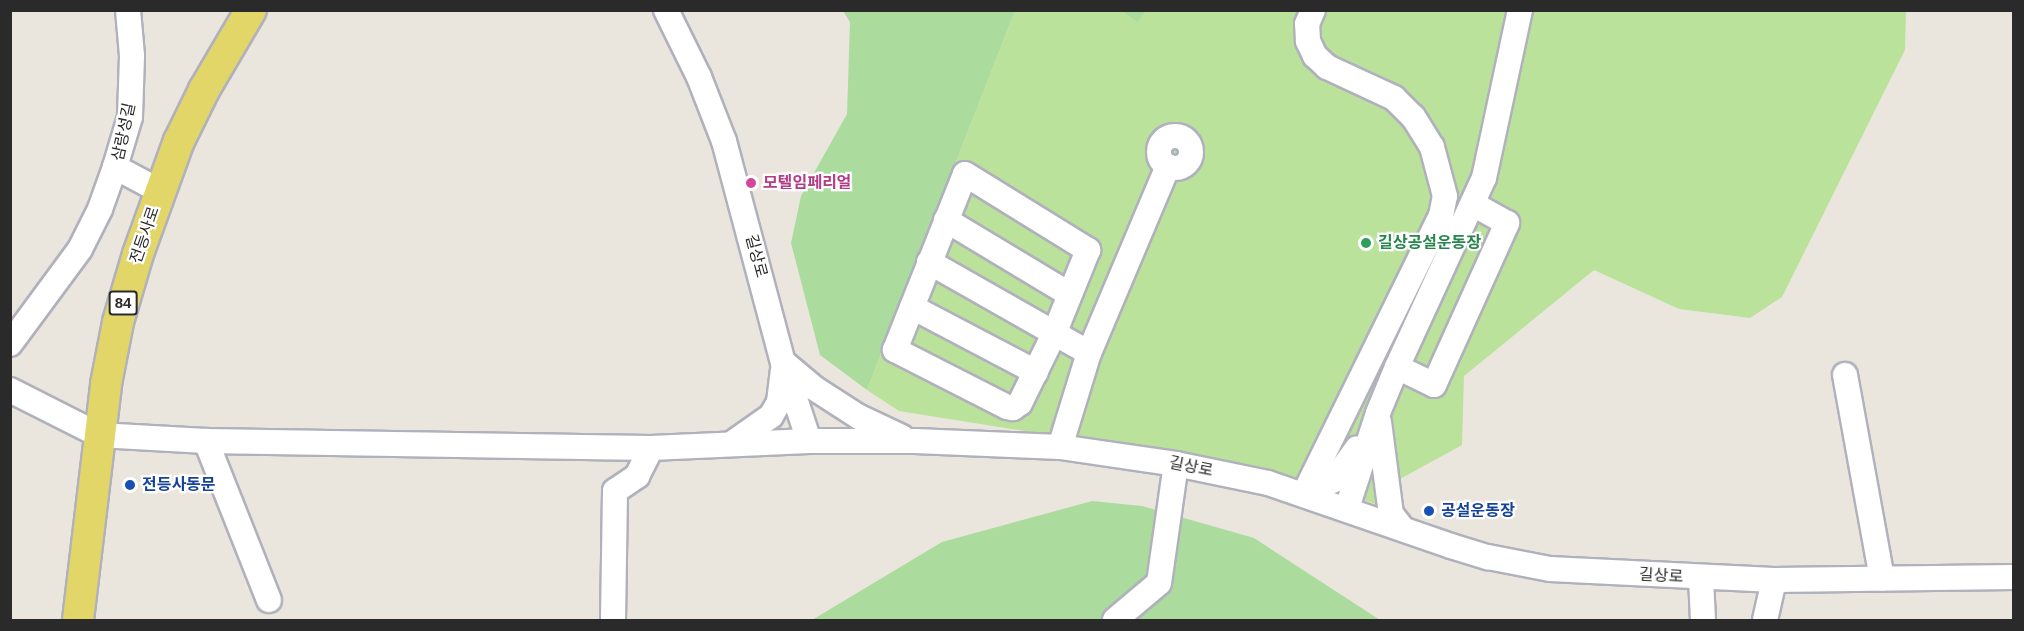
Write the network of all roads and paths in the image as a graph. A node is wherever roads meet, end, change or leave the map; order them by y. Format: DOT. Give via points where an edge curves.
graph roads {
  1 [pos="128,10"];
  2 [pos="251,10"];
  3 [pos="666,10"];
  4 [pos="1313,10"];
  5 [pos="1520,10"];
  6 [pos="1168,166"];
  7 [pos="115,167"];
  8 [pos="160,190"];
  9 [pos="1473,204"];
  10 [pos="946,220"];
  11 [pos="929,262"];
  12 [pos="1069,294"];
  13 [pos="912,307"];
  14 [pos="1054,334"];
  15 [pos="10,344"];
  16 [pos="1089,353"];
  17 [pos="783,362"];
  18 [pos="1397,367"];
  19 [pos="1036,372"];
  20 [pos="1845,375"];
  21 [pos="10,390"];
  22 [pos="1378,413"];
  23 [pos="99,435"];
  24 [pos="206,441"];
  25 [pos="809,441"];
  26 [pos="915,441"];
  27 [pos="730,445"];
  28 [pos="1060,447"];
  29 [pos="651,448"];
  30 [pos="1176,464"];
  31 [pos="1304,494"];
  32 [pos="1347,508"];
  33 [pos="1402,528"];
  34 [pos="1701,578"];
  35 [pos="2013,578"];
  36 [pos="1882,579"];
  37 [pos="1774,580"];
  38 [pos="269,600"];
  39 [pos="78,621"];
  40 [pos="613,621"];
  41 [pos="1115,621"];
  42 [pos="1703,621"];
  43 [pos="1765,621"];
  1 -- 7 [label="street, 삼랑성길" via="132,56 130,117"];
  2 -- 8 [label="main road, 전등사로 / 84" via="204,90"];
  3 -- 17 [label="street, 길상로" via="699,77 724,141"];
  4 -- 31 [label="street" via="1307,24 1308,41 1315,56 1327,67 1394,98 1413,117 1432,147 1445,196 1441,216"];
  5 -- 9 [label="street" via="1491,155"];
  6 -- 16 [label="street"];
  7 -- 8 [label="street, 삼랑성길"];
  7 -- 15 [label="street" via="81,249"];
  8 -- 23 [label="main road, 전등사로 / 84" via="118,322"];
  9 -- 18 [label="street"];
  9 -- 18 [label="street" via="1507,223 1434,385"];
  10 -- 11 [label="street"];
  10 -- 12 [label="street"];
  10 -- 12 [label="street" via="965,174 1088,250"];
  11 -- 13 [label="street"];
  11 -- 14 [label="street"];
  12 -- 14 [label="street"];
  13 -- 19 [label="street"];
  13 -- 19 [label="street" via="895,350 1007,407 1014,408 1020,403"];
  14 -- 16 [label="street"];
  14 -- 19 [label="street"];
  16 -- 28 [label="street"];
  17 -- 25 [label="street, 길상로"];
  17 -- 26 [label="street" via="859,417"];
  17 -- 27 [label="street" via="779,402 771,416"];
  18 -- 22 [label="street"];
  20 -- 36 [label="street"];
  21 -- 23 [label="street"];
  22 -- 31 [label="street" via="1344,470 1334,480"];
  22 -- 32 [label="street"];
  22 -- 33 [label="street" via="1391,514"];
  23 -- 24 [label="street"];
  23 -- 39 [label="main road, 전등사로 / 84"];
  24 -- 29 [label="street"];
  24 -- 38 [label="street"];
  25 -- 26 [label="street, 길상로"];
  25 -- 27 [label="street"];
  26 -- 28 [label="street, 길상로"];
  27 -- 29 [label="street"];
  28 -- 30 [label="street, 길상로"];
  29 -- 40 [label="street" via="637,476 615,490"];
  30 -- 31 [label="street, 길상로"];
  30 -- 41 [label="street" via="1159,583"];
  31 -- 32 [label="street, 길상로"];
  32 -- 33 [label="street, 길상로"];
  33 -- 34 [label="street, 길상로" via="1488,557 1550,569"];
  34 -- 37 [label="street, 길상로"];
  34 -- 42 [label="street"];
  35 -- 36 [label="street, 길상로"];
  36 -- 37 [label="street, 길상로"];
  37 -- 43 [label="street"];
}
